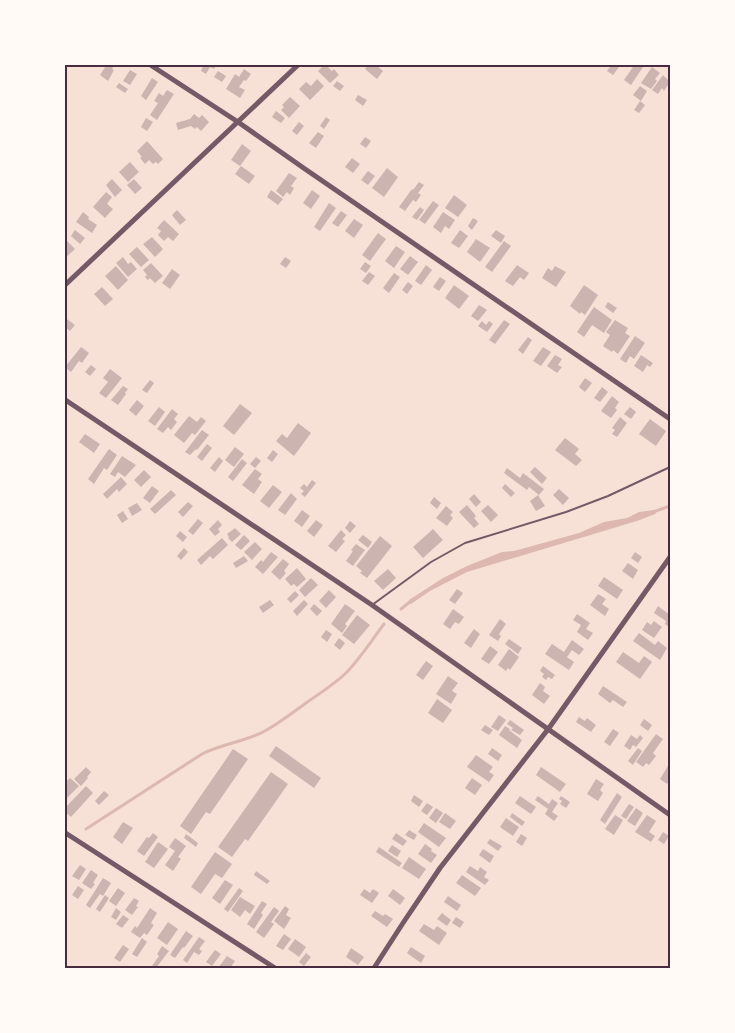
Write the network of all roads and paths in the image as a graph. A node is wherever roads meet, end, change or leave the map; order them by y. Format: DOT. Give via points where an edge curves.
graph roads {
  1 [pos="149,64"];
  2 [pos="299,64"];
  3 [pos="238,122"];
  4 [pos="64,286"];
  5 [pos="64,399"];
  6 [pos="670,419"];
  7 [pos="670,467"];
  8 [pos="670,557"];
  9 [pos="372,605"];
  10 [pos="549,728"];
  11 [pos="670,815"];
  12 [pos="64,832"];
  13 [pos="275,969"];
  14 [pos="374,969"];
  1 -- 3 [label="street"];
  2 -- 3 [label="street"];
  3 -- 4 [label="street"];
  3 -- 6 [label="street"];
  5 -- 9 [label="street"];
  7 -- 9 [label="lane" via="566,513 465,543 431,562"];
  8 -- 10 [label="street"];
  9 -- 10 [label="street"];
  10 -- 11 [label="street"];
  10 -- 14 [label="street" via="440,868"];
  12 -- 13 [label="street"];
}
